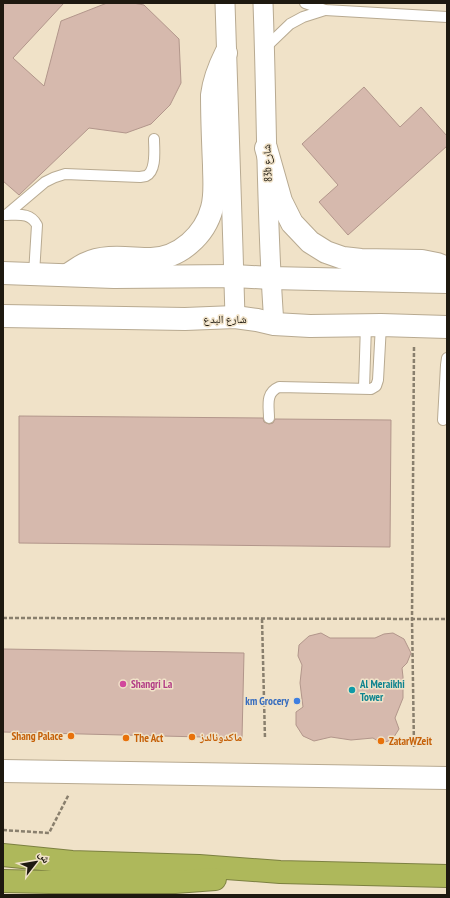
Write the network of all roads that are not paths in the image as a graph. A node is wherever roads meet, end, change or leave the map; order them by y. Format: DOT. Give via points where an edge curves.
graph roads {
  1 [pos="225,3"];
  2 [pos="263,3"];
  3 [pos="306,3"];
  4 [pos="325,10"];
  5 [pos="447,17"];
  6 [pos="265,48"];
  7 [pos="226,53"];
  8 [pos="154,139"];
  9 [pos="266,148"];
  10 [pos="5,215"];
  11 [pos="447,268"];
  12 [pos="3,273"];
  13 [pos="34,274"];
  14 [pos="69,274"];
  15 [pos="234,276"];
  16 [pos="271,278"];
  17 [pos="447,282"];
  18 [pos="3,316"];
  19 [pos="235,317"];
  20 [pos="274,324"];
  21 [pos="373,325"];
  22 [pos="447,327"];
  23 [pos="447,358"];
  24 [pos="364,388"];
  25 [pos="269,418"];
  26 [pos="443,420"];
  27 [pos="3,771"];
  28 [pos="447,778"];
  29 [pos="3,855"];
  30 [pos="280,872"];
  31 [pos="447,876"];
  32 [pos="3,881"];
  1 -- 7 [label="street"];
  2 -- 6 [label="street, 83b شارع"];
  3 -- 4 [label="lane"];
  4 -- 5 [label="lane"];
  4 -- 6 [label="lane" via="290,24"];
  6 -- 9 [label="street, 83b شارع"];
  7 -- 14 [label="main road" via="218,68 212,95 214,188 213,207 206,224 195,239 168,256 152,259 114,257 85,264"];
  7 -- 15 [label="street"];
  8 -- 10 [label="lane" via="154,166 146,176 57,176 45,182"];
  9 -- 11 [label="main road" via="281,200 292,223 310,242 326,252 343,258 422,261"];
  9 -- 16 [label="street, 83b شارع"];
  10 -- 13 [label="lane" via="30,216 37,225"];
  12 -- 13 [label="main road"];
  13 -- 14 [label="main road"];
  14 -- 15 [label="main road" via="114,277"];
  15 -- 16 [label="main road"];
  15 -- 19 [label="street"];
  16 -- 17 [label="main road"];
  16 -- 20 [label="street, 83b شارع"];
  18 -- 19 [label="main road, شارع البدع" via="195,319"];
  19 -- 20 [label="main road, شارع البدع"];
  20 -- 21 [label="main road, شارع البدع"];
  21 -- 22 [label="main road, شارع البدع"];
  21 -- 24 [label="lane"];
  21 -- 24 [label="lane" via="378,380 376,386"];
  23 -- 26 [label="lane"];
  24 -- 25 [label="lane" via="279,387 269,396"];
  27 -- 28 [label="main road"];
  29 -- 30 [label="highway" via="49,861"];
  30 -- 31 [label="highway"];
  30 -- 32 [label="highway" via="175,882"];
}
